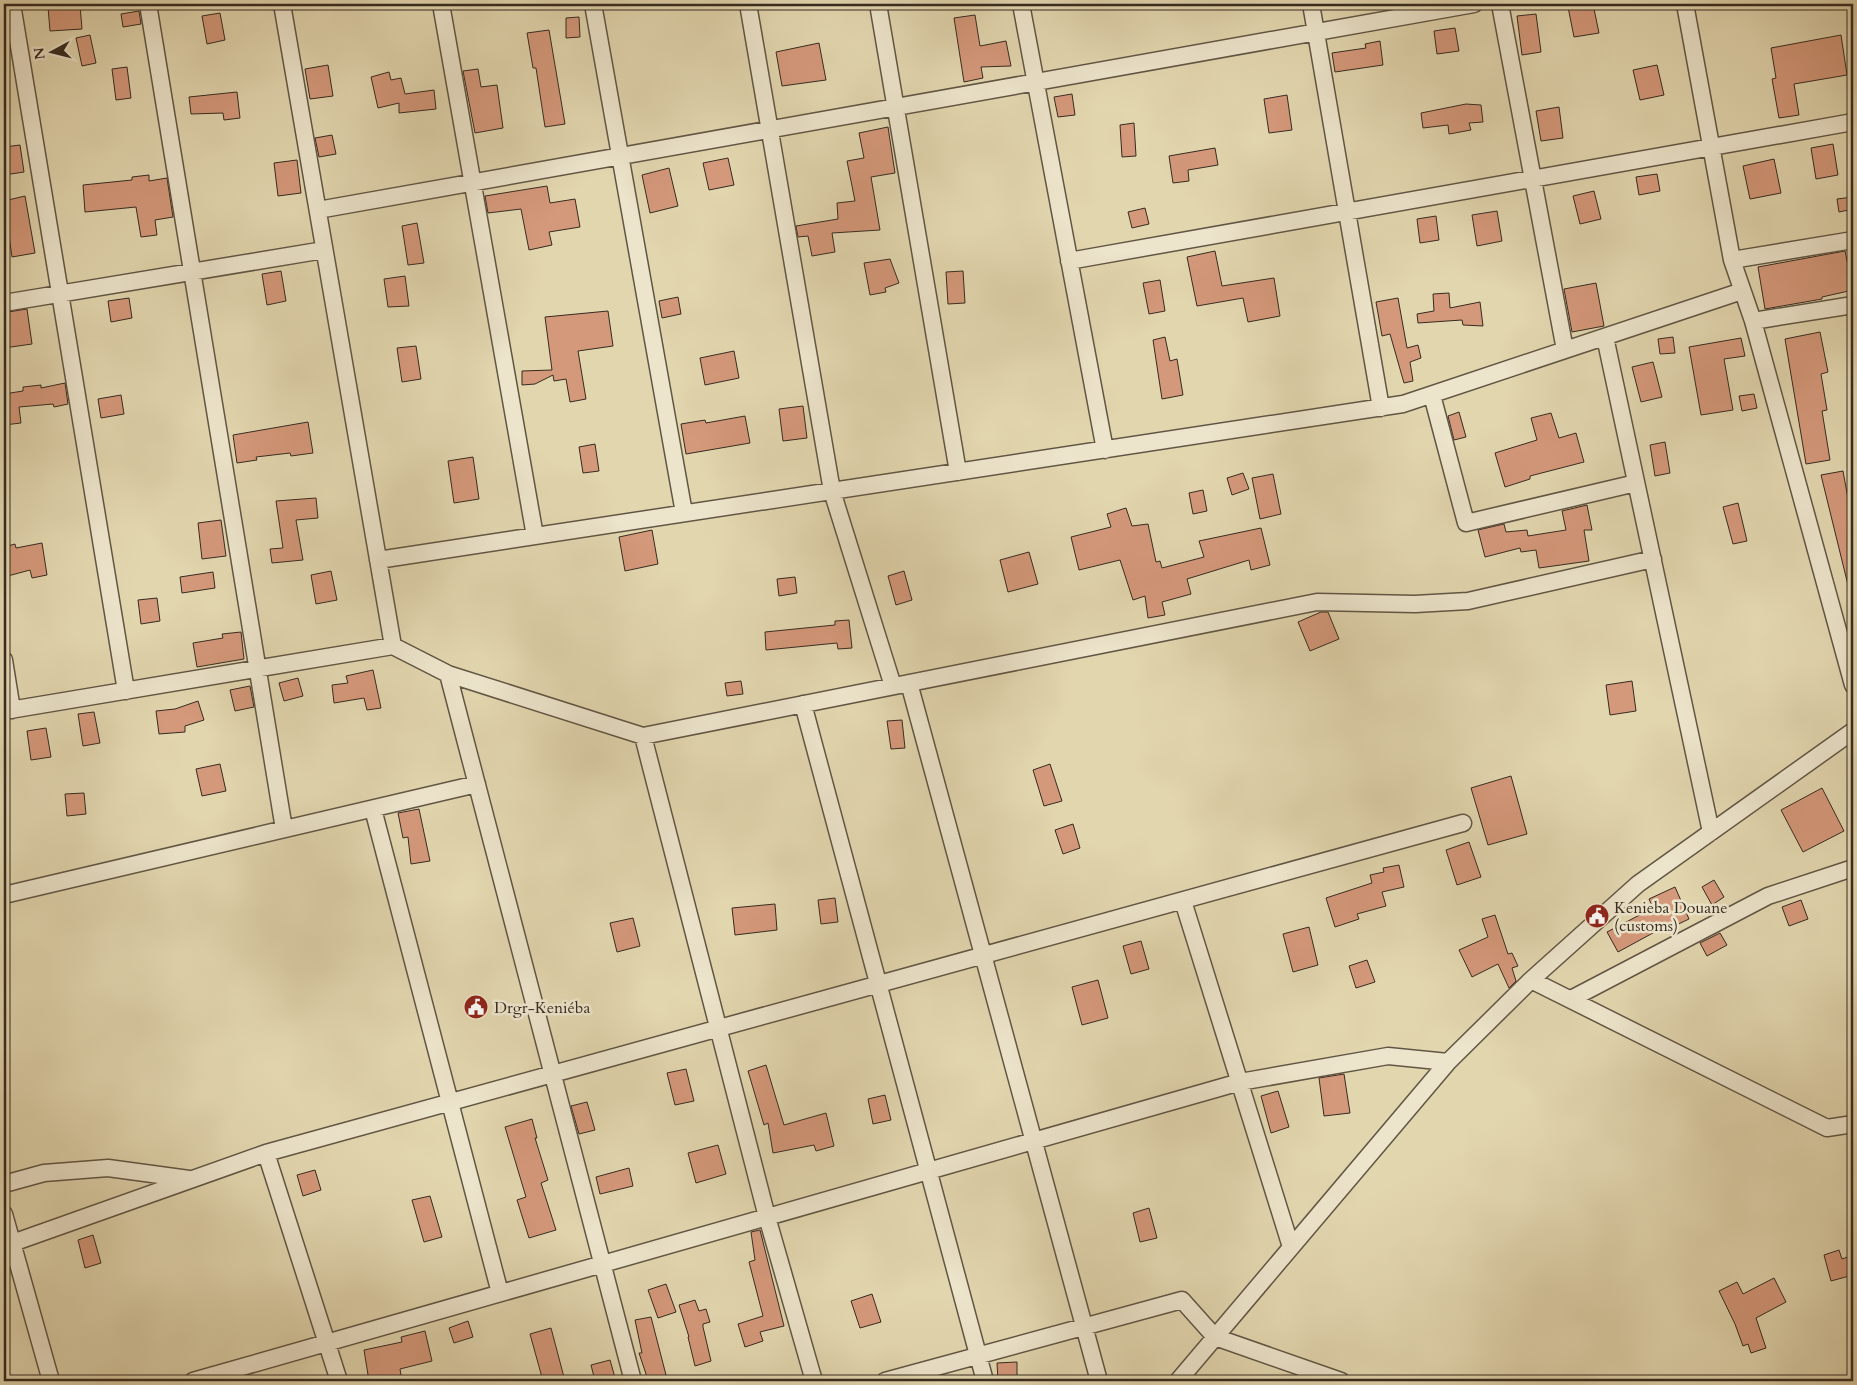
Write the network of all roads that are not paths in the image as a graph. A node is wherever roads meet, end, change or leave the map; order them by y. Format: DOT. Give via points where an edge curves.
graph roads {
  1 [pos="12,4"];
  2 [pos="148,4"];
  3 [pos="282,4"];
  4 [pos="441,4"];
  5 [pos="593,4"];
  6 [pos="748,4"];
  7 [pos="878,4"];
  8 [pos="1021,4"];
  9 [pos="1311,4"];
  10 [pos="1474,4"];
  11 [pos="1500,4"];
  12 [pos="1685,4"];
  13 [pos="1316,32"];
  14 [pos="1036,82"];
  15 [pos="896,107"];
  16 [pos="1853,122"];
  17 [pos="770,130"];
  18 [pos="1711,148"];
  19 [pos="620,156"];
  20 [pos="1533,179"];
  21 [pos="473,182"];
  22 [pos="318,210"];
  23 [pos="1347,212"];
  24 [pos="1853,240"];
  25 [pos="324,250"];
  26 [pos="1732,260"];
  27 [pos="1069,261"];
  28 [pos="192,272"];
  29 [pos="1742,291"];
  30 [pos="60,294"];
  31 [pos="4,303"];
  32 [pos="1853,305"];
  33 [pos="1753,321"];
  34 [pos="1605,337"];
  35 [pos="1564,350"];
  36 [pos="1432,394"];
  37 [pos="1381,408"];
  38 [pos="1105,450"];
  39 [pos="958,472"];
  40 [pos="1636,483"];
  41 [pos="832,491"];
  42 [pos="684,514"];
  43 [pos="535,536"];
  44 [pos="1653,559"];
  45 [pos="378,560"];
  46 [pos="393,646"];
  47 [pos="4,660"];
  48 [pos="258,669"];
  49 [pos="448,674"];
  50 [pos="901,685"];
  51 [pos="1853,685"];
  52 [pos="126,691"];
  53 [pos="803,704"];
  54 [pos="8,710"];
  55 [pos="1853,731"];
  56 [pos="643,736"];
  57 [pos="477,784"];
  58 [pos="373,809"];
  59 [pos="1463,823"];
  60 [pos="284,829"];
  61 [pos="1711,832"];
  62 [pos="1853,868"];
  63 [pos="4,894"];
  64 [pos="1183,900"];
  65 [pos="983,956"];
  66 [pos="1531,980"];
  67 [pos="878,984"];
  68 [pos="1570,999"];
  69 [pos="718,1028"];
  70 [pos="1448,1062"];
  71 [pos="553,1074"];
  72 [pos="1240,1082"];
  73 [pos="450,1102"];
  74 [pos="1853,1124"];
  75 [pos="1034,1141"];
  76 [pos="266,1153"];
  77 [pos="928,1171"];
  78 [pos="192,1180"];
  79 [pos="4,1184"];
  80 [pos="4,1214"];
  81 [pos="767,1217"];
  82 [pos="8,1246"];
  83 [pos="1291,1247"];
  84 [pos="602,1264"];
  85 [pos="500,1294"];
  86 [pos="1084,1327"];
  87 [pos="1216,1337"];
  88 [pos="327,1343"];
  89 [pos="978,1356"];
  90 [pos="51,1381"];
  91 [pos="193,1381"];
  92 [pos="339,1381"];
  93 [pos="633,1381"];
  94 [pos="814,1381"];
  95 [pos="885,1381"];
  96 [pos="985,1381"];
  97 [pos="1099,1381"];
  98 [pos="1178,1381"];
  99 [pos="1341,1381"];
  1 -- 30 [label="street"];
  2 -- 28 [label="street"];
  3 -- 22 [label="street"];
  4 -- 21 [label="street"];
  5 -- 19 [label="street"];
  6 -- 17 [label="street"];
  7 -- 15 [label="street"];
  8 -- 14 [label="street"];
  9 -- 13 [label="street"];
  10 -- 13 [label="street"];
  11 -- 20 [label="street"];
  12 -- 18 [label="street"];
  13 -- 14 [label="street"];
  13 -- 23 [label="street"];
  14 -- 15 [label="street"];
  14 -- 27 [label="street"];
  15 -- 17 [label="street"];
  15 -- 39 [label="street"];
  16 -- 18 [label="street"];
  17 -- 19 [label="street"];
  17 -- 41 [label="street"];
  18 -- 20 [label="street"];
  18 -- 26 [label="street"];
  19 -- 21 [label="street"];
  19 -- 42 [label="street"];
  20 -- 23 [label="street"];
  20 -- 35 [label="street"];
  21 -- 22 [label="street"];
  21 -- 43 [label="street"];
  22 -- 25 [label="street"];
  23 -- 27 [label="street"];
  23 -- 37 [label="street"];
  24 -- 26 [label="street"];
  25 -- 28 [label="street"];
  25 -- 45 [label="street"];
  26 -- 29 [label="street"];
  27 -- 38 [label="street"];
  28 -- 30 [label="street"];
  28 -- 48 [label="street"];
  29 -- 33 [label="street"];
  29 -- 34 [label="street"];
  30 -- 31 [label="street"];
  30 -- 52 [label="street"];
  32 -- 33 [label="street"];
  33 -- 51 [label="street"];
  34 -- 35 [label="street"];
  34 -- 40 [label="street"];
  35 -- 36 [label="street"];
  36 -- 37 [label="street"];
  36 -- 40 [label="street" via="1466,523"];
  37 -- 38 [label="street"];
  38 -- 39 [label="street"];
  39 -- 41 [label="street"];
  40 -- 44 [label="street"];
  41 -- 42 [label="street"];
  41 -- 50 [label="street"];
  42 -- 43 [label="street"];
  43 -- 45 [label="street"];
  44 -- 50 [label="street" via="1468,601 1415,604 1317,602"];
  44 -- 61 [label="street"];
  45 -- 46 [label="street"];
  46 -- 48 [label="street"];
  46 -- 49 [label="street"];
  47 -- 54 [label="street"];
  48 -- 52 [label="street"];
  48 -- 60 [label="street"];
  49 -- 56 [label="street"];
  49 -- 57 [label="street"];
  50 -- 53 [label="street"];
  50 -- 65 [label="street"];
  52 -- 54 [label="street"];
  53 -- 56 [label="street"];
  53 -- 67 [label="street"];
  55 -- 61 [label="street"];
  56 -- 69 [label="street"];
  57 -- 58 [label="street"];
  57 -- 71 [label="street"];
  58 -- 60 [label="street"];
  58 -- 73 [label="street"];
  59 -- 64 [label="street"];
  60 -- 63 [label="street"];
  61 -- 66 [label="street" via="1638,884"];
  62 -- 68 [label="street" via="1768,896"];
  64 -- 65 [label="street"];
  64 -- 72 [label="street"];
  65 -- 67 [label="street"];
  65 -- 75 [label="street"];
  66 -- 68 [label="street"];
  66 -- 70 [label="street"];
  67 -- 69 [label="street"];
  67 -- 77 [label="street"];
  68 -- 74 [label="street" via="1828,1128"];
  69 -- 71 [label="street"];
  69 -- 81 [label="street"];
  70 -- 72 [label="street" via="1388,1056"];
  70 -- 83 [label="street"];
  71 -- 73 [label="street"];
  71 -- 84 [label="street"];
  72 -- 75 [label="street"];
  72 -- 83 [label="street"];
  73 -- 76 [label="street"];
  73 -- 85 [label="street"];
  75 -- 77 [label="street"];
  75 -- 86 [label="street"];
  76 -- 78 [label="street"];
  76 -- 88 [label="street"];
  77 -- 81 [label="street"];
  77 -- 89 [label="street"];
  78 -- 79 [label="street" via="108,1168 44,1173"];
  78 -- 82 [label="street"];
  80 -- 82 [label="street"];
  81 -- 84 [label="street"];
  81 -- 94 [label="street"];
  82 -- 90 [label="street"];
  83 -- 87 [label="street"];
  84 -- 85 [label="street"];
  84 -- 93 [label="street"];
  85 -- 88 [label="street"];
  86 -- 87 [label="street" via="1182,1300"];
  86 -- 89 [label="street"];
  86 -- 97 [label="street"];
  87 -- 98 [label="street"];
  87 -- 99 [label="street"];
  88 -- 91 [label="street"];
  88 -- 92 [label="street"];
  89 -- 95 [label="street"];
  89 -- 96 [label="street"];
}
